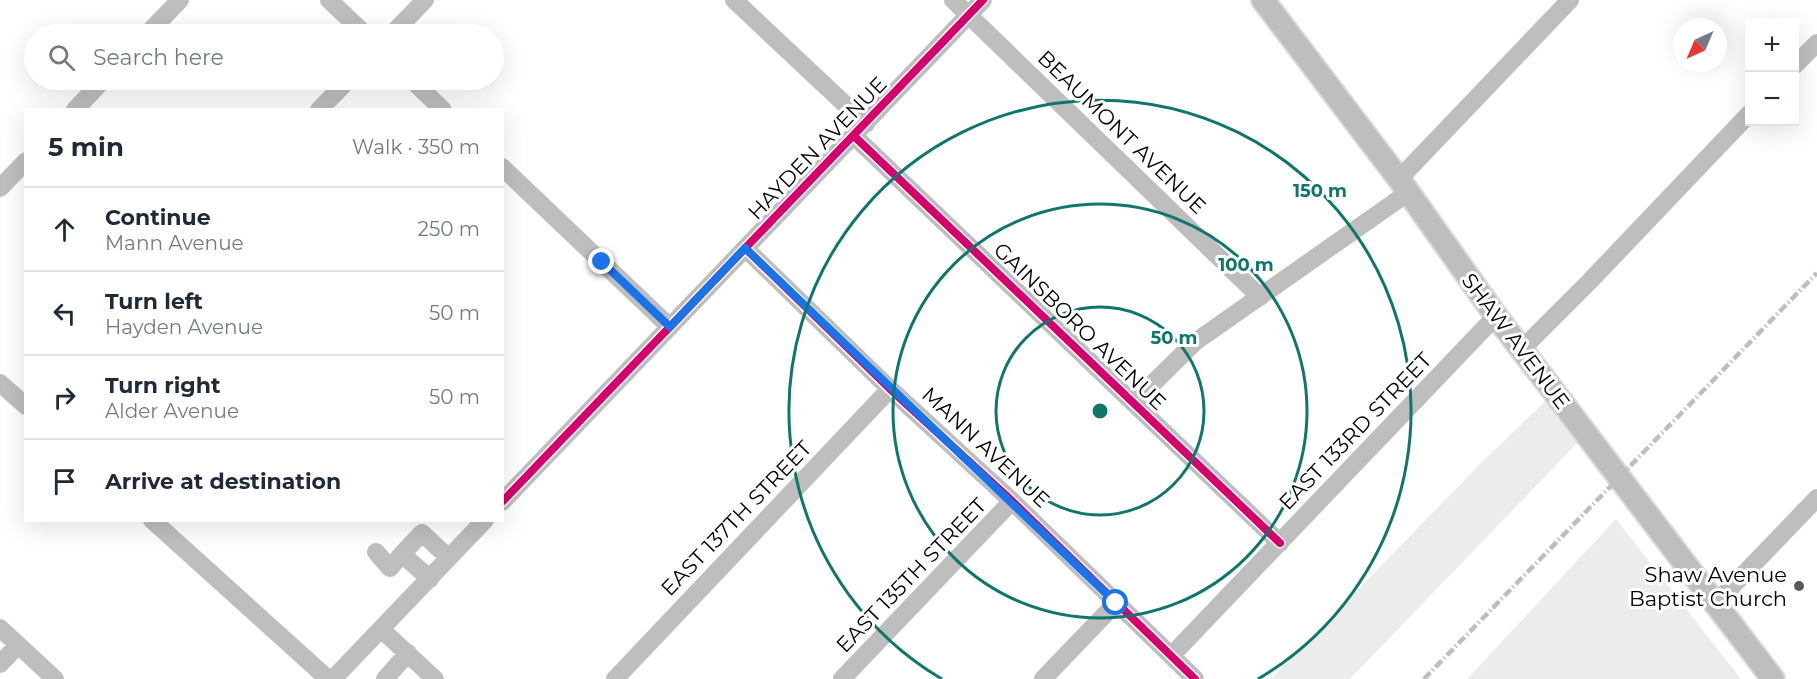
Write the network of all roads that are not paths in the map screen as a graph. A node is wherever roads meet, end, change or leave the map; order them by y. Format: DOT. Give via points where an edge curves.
graph roads {
  1 [pos="180,0"];
  2 [pos="329,0"];
  3 [pos="425,0"];
  4 [pos="734,0"];
  5 [pos="953,0"];
  6 [pos="983,0"];
  7 [pos="1570,0"];
  8 [pos="1270,3"];
  9 [pos="969,15"];
  10 [pos="157,24"];
  11 [pos="354,24"];
  12 [pos="402,24"];
  13 [pos="1817,43"];
  14 [pos="1799,61"];
  15 [pos="94,90"];
  16 [pos="338,90"];
  17 [pos="422,90"];
  18 [pos="77,108"];
  19 [pos="321,108"];
  20 [pos="441,108"];
  21 [pos="1745,117"];
  22 [pos="860,130"];
  23 [pos="24,163"];
  24 [pos="504,169"];
  25 [pos="1404,185"];
  26 [pos="0,188"];
  27 [pos="745,248"];
  28 [pos="1260,297"];
  29 [pos="1496,315"];
  30 [pos="670,327"];
  31 [pos="1522,348"];
  32 [pos="0,383"];
  33 [pos="890,389"];
  34 [pos="1134,402"];
  35 [pos="24,404"];
  36 [pos="1817,498"];
  37 [pos="504,500"];
  38 [pos="1012,501"];
  39 [pos="154,522"];
  40 [pos="478,523"];
  41 [pos="1280,543"];
  42 [pos="376,552"];
  43 [pos="402,554"];
  44 [pos="449,558"];
  45 [pos="430,579"];
  46 [pos="1116,603"];
  47 [pos="1715,604"];
  48 [pos="0,628"];
  49 [pos="382,630"];
  50 [pos="18,645"];
  51 [pos="408,653"];
  52 [pos="1171,656"];
  53 [pos="0,664"];
  54 [pos="55,679"];
  55 [pos="328,679"];
  56 [pos="333,679"];
  57 [pos="385,679"];
  58 [pos="435,679"];
  59 [pos="615,679"];
  60 [pos="842,679"];
  61 [pos="1043,679"];
  62 [pos="1195,679"];
  63 [pos="1773,679"];
  1 -- 10 [label="street"];
  2 -- 11 [label="street"];
  3 -- 12 [label="street"];
  4 -- 22 [label="street, GAINSBORO AVENUE"];
  5 -- 9 [label="street, BEAUMONT AVENUE"];
  6 -- 9 [label="street, HAYDEN AVENUE"];
  7 -- 25 [label="street"];
  8 -- 25 [label="main road, SHAW AVENUE"];
  9 -- 22 [label="street, HAYDEN AVENUE"];
  9 -- 28 [label="street, BEAUMONT AVENUE"];
  13 -- 14 [label="street"];
  15 -- 18 [label="street"];
  16 -- 19 [label="street"];
  17 -- 20 [label="street"];
  21 -- 31 [label="street"];
  22 -- 27 [label="street, HAYDEN AVENUE"];
  22 -- 34 [label="street, GAINSBORO AVENUE"];
  23 -- 26 [label="street"];
  24 -- 30 [label="street"];
  25 -- 28 [label="street"];
  25 -- 29 [label="main road, SHAW AVENUE"];
  27 -- 30 [label="street, HAYDEN AVENUE"];
  27 -- 33 [label="street, MANN AVENUE"];
  28 -- 34 [label="street" via="1195,342"];
  29 -- 31 [label="main road, SHAW AVENUE"];
  29 -- 41 [label="street, EAST 133RD STREET"];
  30 -- 37 [label="street, HAYDEN AVENUE"];
  31 -- 47 [label="main road, SHAW AVENUE"];
  32 -- 35 [label="street"];
  33 -- 38 [label="street, MANN AVENUE"];
  33 -- 59 [label="street, EAST 137TH STREET"];
  34 -- 41 [label="street, GAINSBORO AVENUE"];
  36 -- 47 [label="street"];
  38 -- 46 [label="street, MANN AVENUE"];
  38 -- 60 [label="street, EAST 135TH STREET"];
  39 -- 55 [label="street"];
  40 -- 44 [label="street"];
  41 -- 52 [label="street, EAST 133RD STREET"];
  42 -- 43 [label="street" via="390,568"];
  43 -- 44 [label="street" via="422,533"];
  43 -- 45 [label="street"];
  44 -- 45 [label="street"];
  45 -- 49 [label="street"];
  46 -- 52 [label="street, MANN AVENUE"];
  46 -- 61 [label="street"];
  47 -- 63 [label="main road, SHAW AVENUE"];
  48 -- 50 [label="street"];
  49 -- 51 [label="street"];
  49 -- 56 [label="street"];
  50 -- 53 [label="street"];
  50 -- 54 [label="street"];
  51 -- 57 [label="street"];
  51 -- 58 [label="street"];
  52 -- 62 [label="street, MANN AVENUE"];
}
